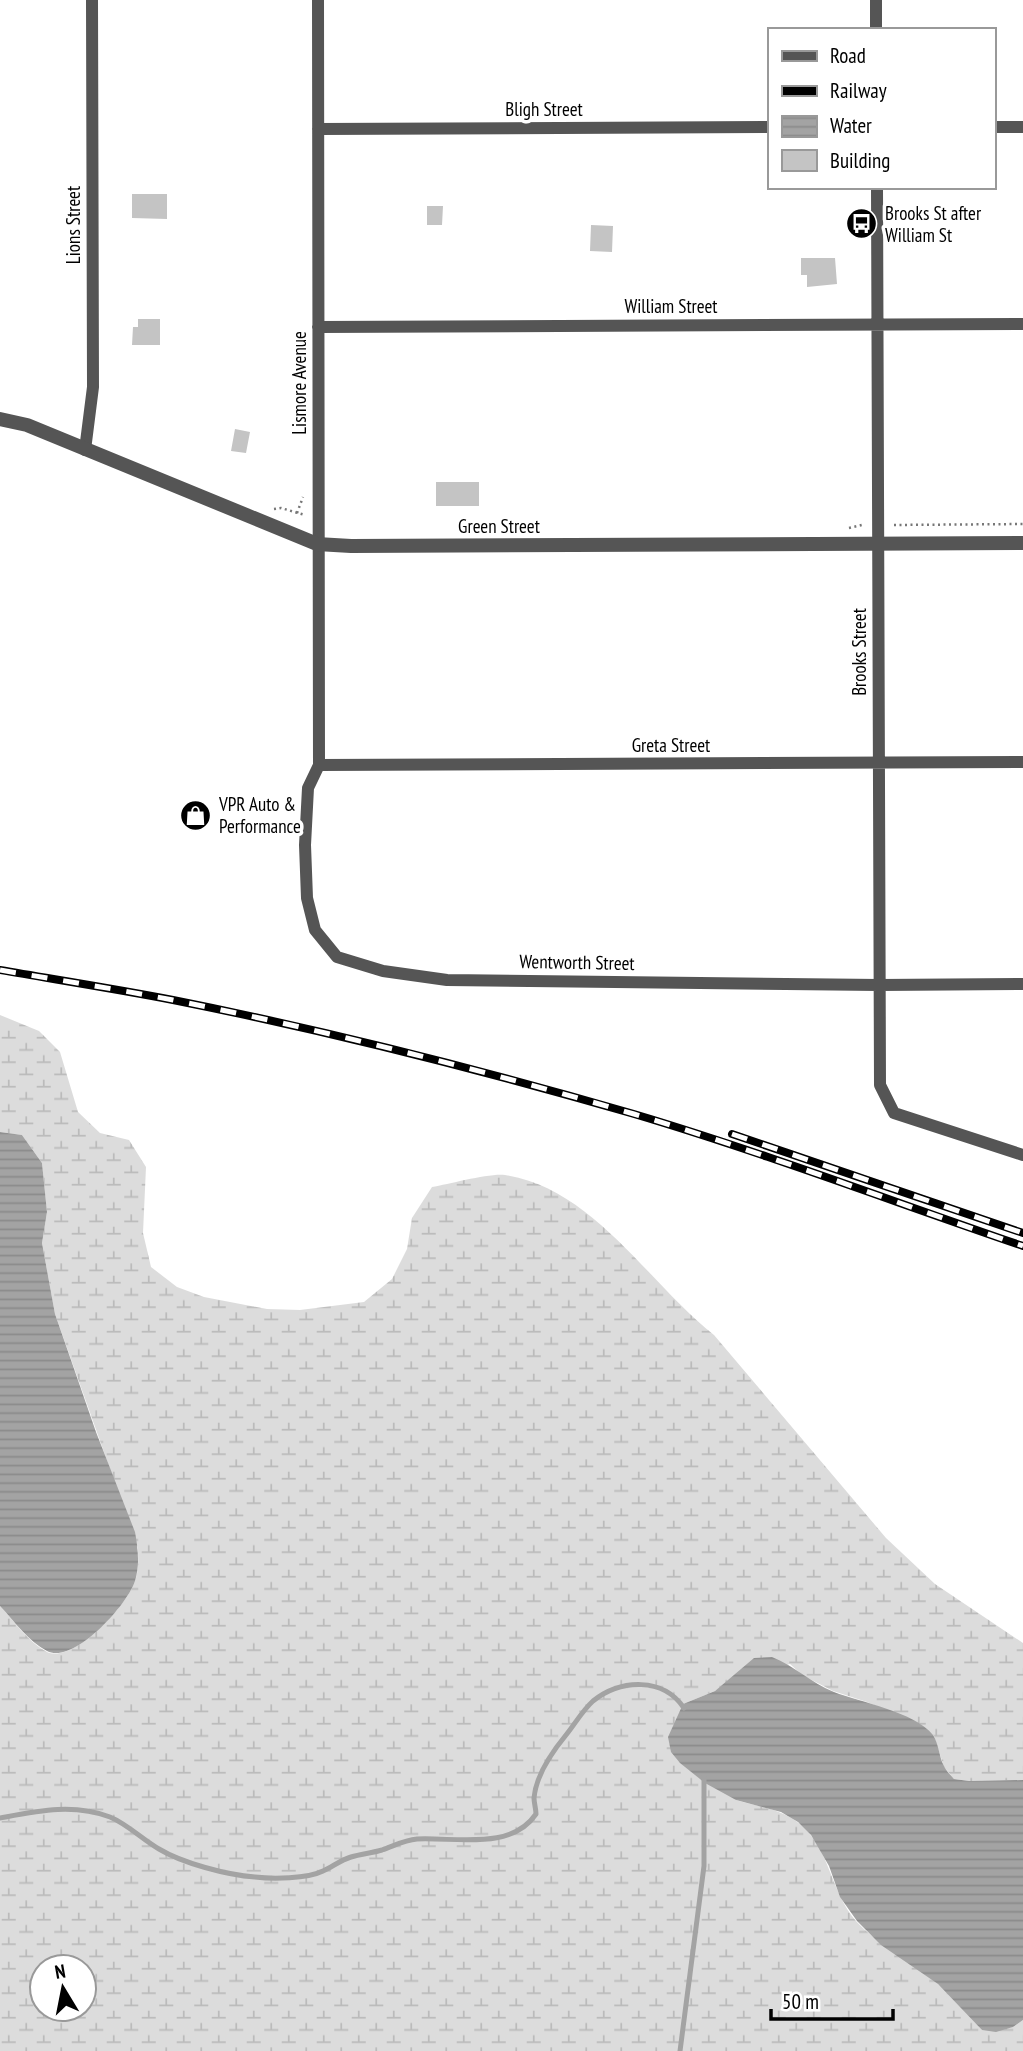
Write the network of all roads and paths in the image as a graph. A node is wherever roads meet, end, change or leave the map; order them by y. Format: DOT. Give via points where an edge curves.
graph roads {
  1 [pos="92,0"];
  2 [pos="318,0"];
  3 [pos="876,0"];
  4 [pos="876,28"];
  5 [pos="768,127"];
  6 [pos="995,127"];
  7 [pos="1023,127"];
  8 [pos="318,129"];
  9 [pos="877,189"];
  10 [pos="1023,324"];
  11 [pos="876,325"];
  12 [pos="318,327"];
  13 [pos="0,419"];
  14 [pos="85,450"];
  15 [pos="1023,524"];
  16 [pos="894,525"];
  17 [pos="1023,543"];
  18 [pos="317,544"];
  19 [pos="877,544"];
  20 [pos="1023,762"];
  21 [pos="879,764"];
  22 [pos="319,765"];
  23 [pos="1023,984"];
  24 [pos="879,985"];
  25 [pos="1023,1156"];
  1 -- 14 [label="street, Lions Street" via="93,387"];
  2 -- 8 [label="street, Lismore Avenue"];
  3 -- 4 [label="street"];
  5 -- 8 [label="street, Bligh Street"];
  6 -- 7 [label="street"];
  8 -- 12 [label="street, Lismore Avenue"];
  9 -- 11 [label="street, Brooks Street"];
  10 -- 11 [label="street, William Street"];
  11 -- 12 [label="street, William Street"];
  11 -- 19 [label="street, Brooks Street"];
  12 -- 18 [label="street, Lismore Avenue"];
  13 -- 14 [label="street, Green Street" via="27,425"];
  14 -- 18 [label="street, Green Street"];
  15 -- 16 [label="path"];
  17 -- 19 [label="street, Green Street"];
  18 -- 19 [label="street, Green Street"];
  18 -- 22 [label="street, Lismore Avenue"];
  19 -- 21 [label="street, Brooks Street"];
  20 -- 21 [label="street, Greta Street"];
  21 -- 22 [label="street, Greta Street"];
  21 -- 24 [label="street, Brooks Street"];
  22 -- 24 [label="street, Wentworth Street" via="308,788 307,898 314,930 337,957 383,971 447,980"];
  23 -- 24 [label="street, Wentworth Street"];
  24 -- 25 [label="street, Brooks Street" via="880,1085 894,1113"];
}
